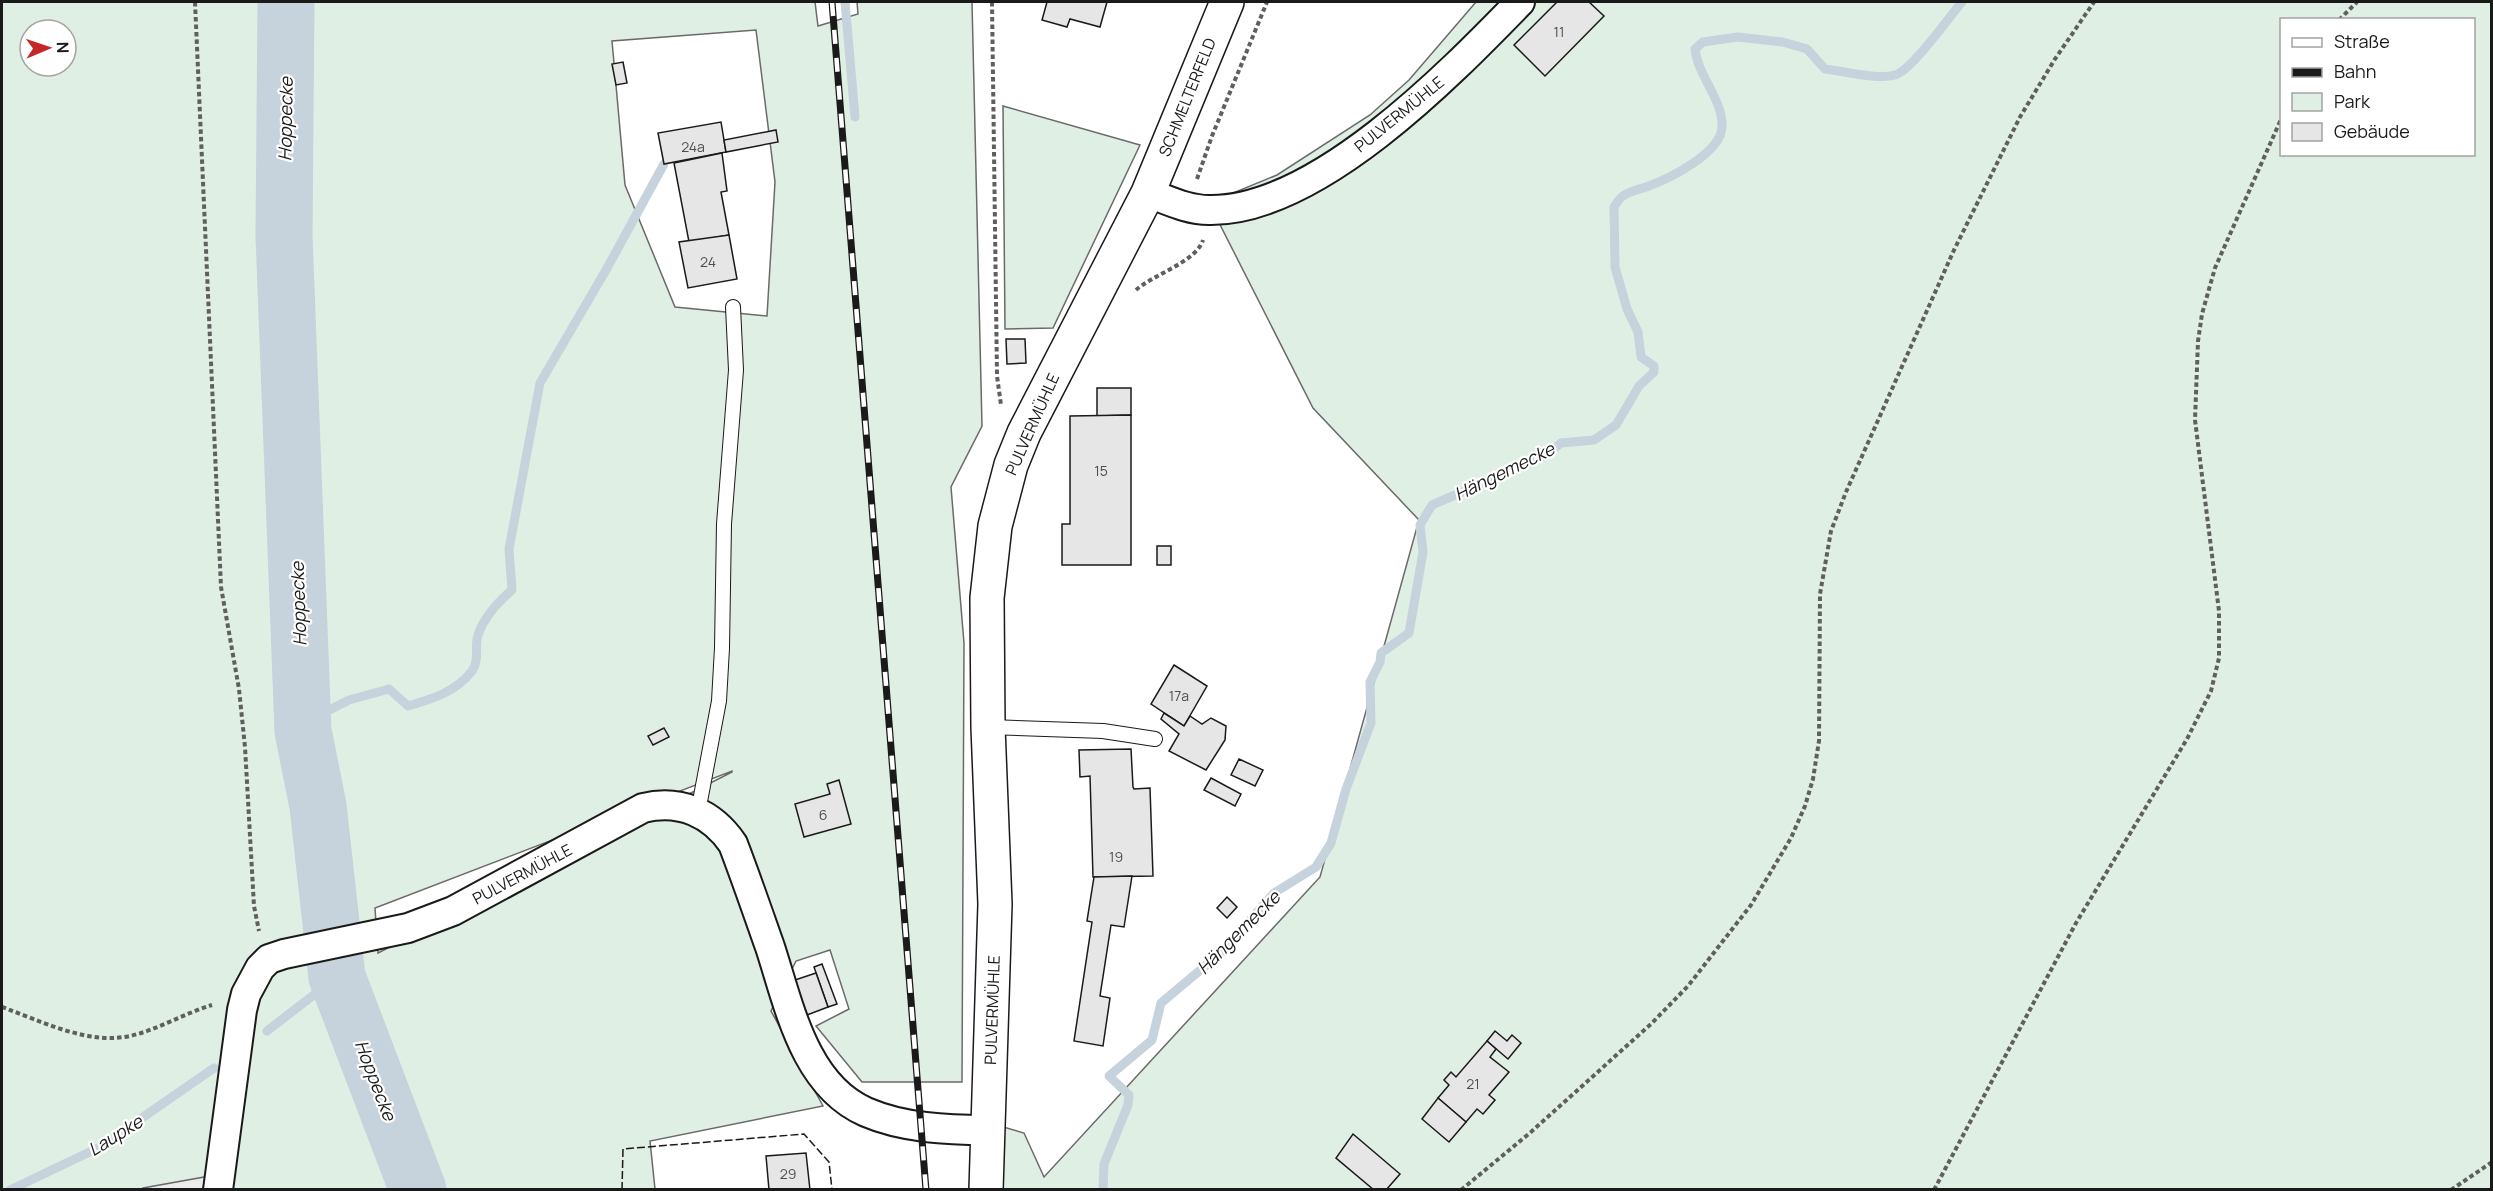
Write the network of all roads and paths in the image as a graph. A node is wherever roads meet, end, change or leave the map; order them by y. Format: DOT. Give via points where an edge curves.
graph roads {
  1 [pos="195,2"];
  2 [pos="992,2"];
  3 [pos="1227,2"];
  4 [pos="1267,2"];
  5 [pos="1520,2"];
  6 [pos="2094,2"];
  7 [pos="2357,2"];
  8 [pos="2341,18"];
  9 [pos="2280,122"];
  10 [pos="1148,193"];
  11 [pos="1199,209"];
  12 [pos="1133,292"];
  13 [pos="733,307"];
  14 [pos="1002,410"];
  15 [pos="988,727"];
  16 [pos="1155,739"];
  17 [pos="698,812"];
  18 [pos="269,960"];
  19 [pos="246,994"];
  20 [pos="2,1007"];
  21 [pos="987,1130"];
  22 [pos="2492,1162"];
  23 [pos="218,1190"];
  24 [pos="986,1190"];
  25 [pos="1461,1190"];
  26 [pos="1934,1190"];
  27 [pos="2451,1190"];
  1 -- 18 [label="path" via="221,587 241,712 254,906"];
  2 -- 14 [label="path" via="997,376"];
  3 -- 10 [label="main road, SCHMELTERFELD"];
  4 -- 11 [label="path" via="1212,136"];
  5 -- 11 [label="street, PULVERMÜHLE" via="1446,76 1354,152 1293,188 1264,200 1240,207"];
  6 -- 25 [label="path" via="2020,117 1954,250 1831,531 1820,594 1819,741 1805,806 1791,838 1751,905 1688,986 1531,1132"];
  7 -- 8 [label="path"];
  9 -- 26 [label="path" via="2215,268 2198,341 2195,420 2218,611 2217,674 2198,721 2076,923"];
  10 -- 11 [label="street, PULVERMÜHLE"];
  10 -- 15 [label="main road, PULVERMÜHLE" via="1038,403 1002,493 987,598"];
  11 -- 12 [label="path" via="1202,246"];
  13 -- 17 [label="lane" via="736,370 724,524 719,701"];
  15 -- 16 [label="lane" via="1103,731"];
  15 -- 21 [label="main road, PULVERMÜHLE" via="995,904"];
  17 -- 18 [label="street, PULVERMÜHLE" via="668,804 643,808 453,911 414,926"];
  17 -- 21 [label="street, PULVERMÜHLE" via="721,828 733,844 794,1021 810,1056 832,1087 865,1111 890,1119 921,1126"];
  18 -- 19 [label="street"];
  19 -- 20 [label="path" via="130,1036 75,1033"];
  19 -- 23 [label="street"];
  21 -- 24 [label="main road"];
  22 -- 27 [label="path"];
}
